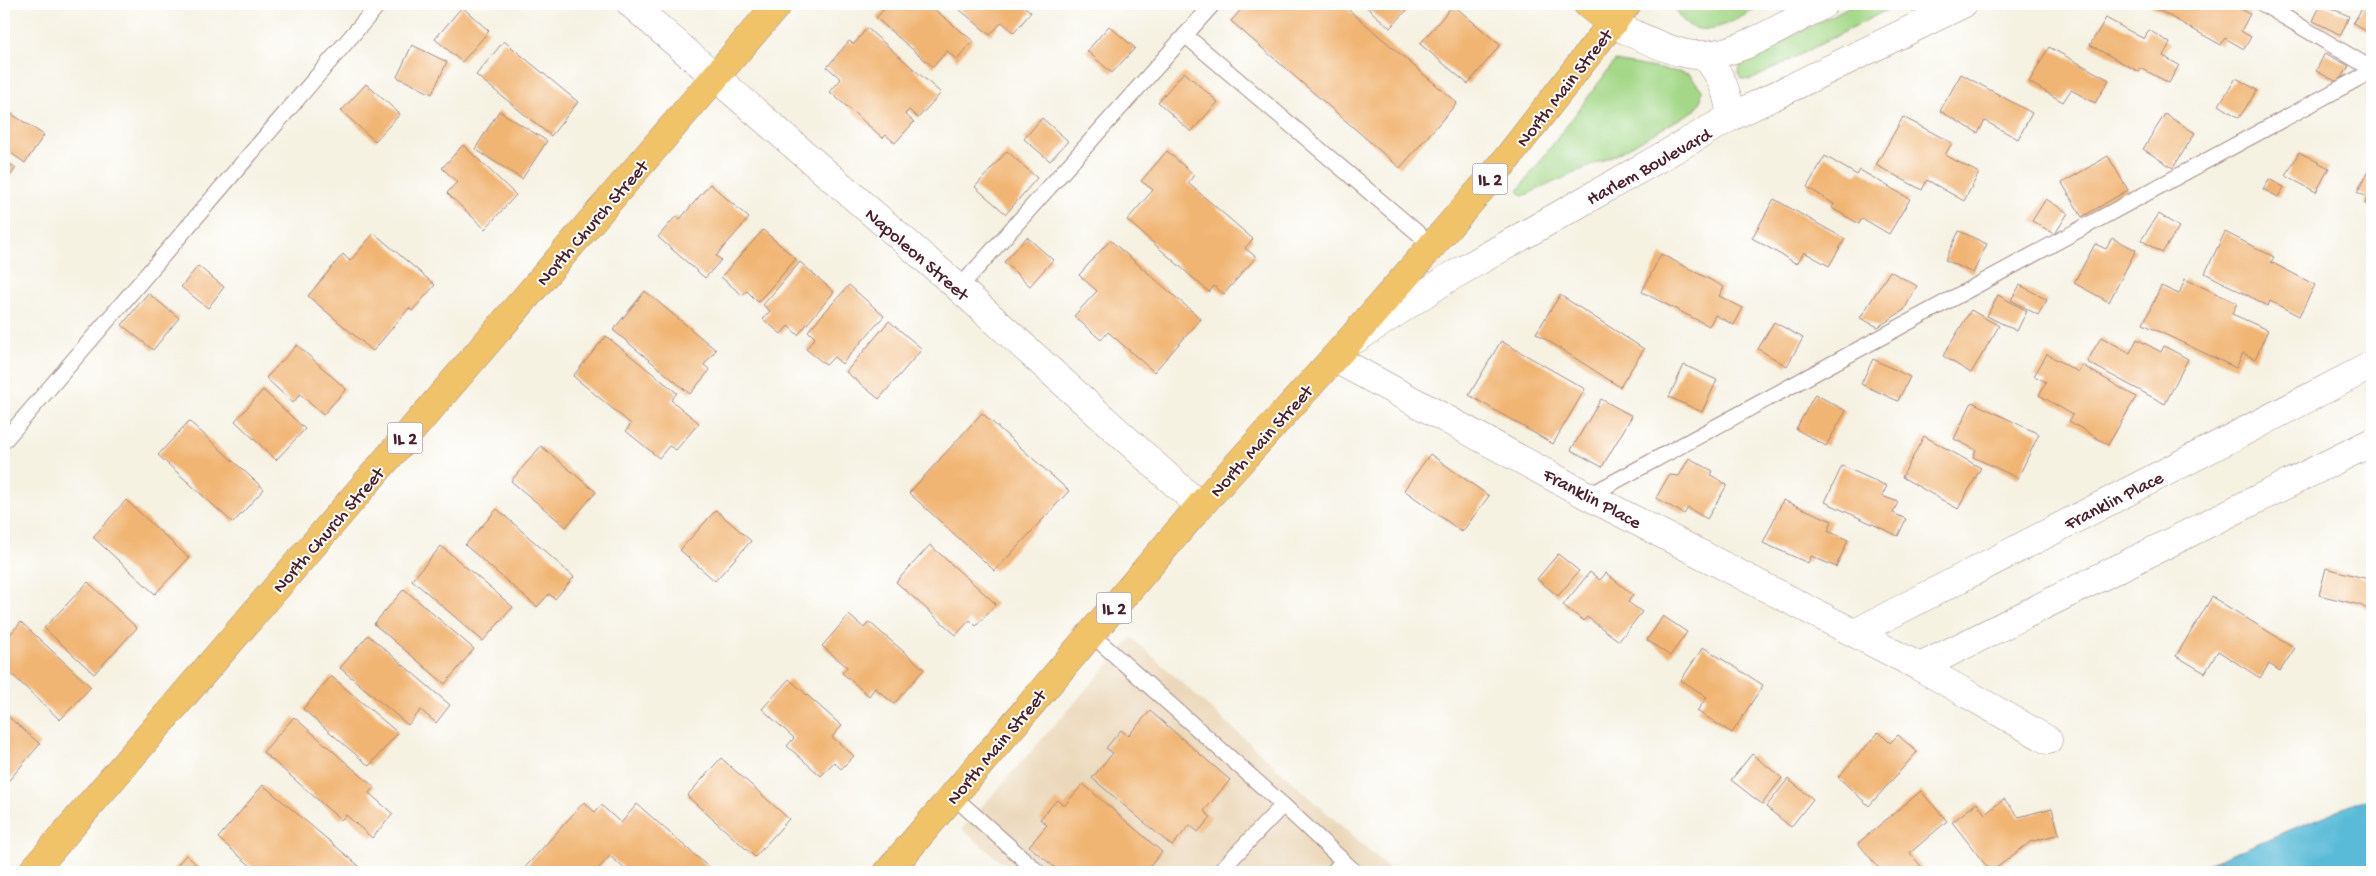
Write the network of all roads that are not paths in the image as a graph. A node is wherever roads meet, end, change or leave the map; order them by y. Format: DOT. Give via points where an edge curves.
graph roads {
  1 [pos="379,4"];
  2 [pos="631,4"];
  3 [pos="778,4"];
  4 [pos="1213,4"];
  5 [pos="1587,4"];
  6 [pos="1824,4"];
  7 [pos="1963,4"];
  8 [pos="2263,4"];
  9 [pos="1620,14"];
  10 [pos="1185,35"];
  11 [pos="1705,56"];
  12 [pos="2372,70"];
  13 [pos="715,77"];
  14 [pos="1731,117"];
  15 [pos="1432,245"];
  16 [pos="958,288"];
  17 [pos="1339,353"];
  18 [pos="2372,365"];
  19 [pos="4,441"];
  20 [pos="2372,442"];
  21 [pos="1588,496"];
  22 [pos="1200,506"];
  23 [pos="1855,633"];
  24 [pos="1091,634"];
  25 [pos="1920,667"];
  26 [pos="2048,740"];
  27 [pos="953,796"];
  28 [pos="1283,805"];
  29 [pos="1343,861"];
  30 [pos="32,872"];
  31 [pos="888,872"];
  32 [pos="1038,872"];
  33 [pos="1219,872"];
  34 [pos="1332,872"];
  35 [pos="1356,872"];
  1 -- 19 [label="lane"];
  2 -- 13 [label="street, Napoleon Street"];
  3 -- 13 [label="main road, North Church Street / IL 2"];
  4 -- 10 [label="lane"];
  5 -- 9 [label="main road"];
  6 -- 11 [label="street" via="1735,49"];
  7 -- 14 [label="street, Harlem Boulevard"];
  8 -- 12 [label="lane"];
  9 -- 11 [label="street" via="1683,54"];
  9 -- 15 [label="main road, North Main Street / IL 2" via="1502,165"];
  10 -- 15 [label="lane"];
  10 -- 16 [label="lane"];
  11 -- 14 [label="street" via="1720,75 1728,94"];
  12 -- 21 [label="lane"];
  13 -- 16 [label="street, Napoleon Street"];
  13 -- 30 [label="main road, North Church Street / IL 2"];
  14 -- 17 [label="street, Harlem Boulevard" via="1447,279"];
  15 -- 17 [label="main road, North Main Street / IL 2"];
  16 -- 22 [label="street, Napoleon Street"];
  17 -- 21 [label="street, Franklin Place"];
  17 -- 22 [label="main road, North Main Street / IL 2"];
  18 -- 23 [label="street, Franklin Place"];
  20 -- 25 [label="street"];
  21 -- 23 [label="street, Franklin Place"];
  22 -- 24 [label="main road, North Main Street / IL 2"];
  23 -- 25 [label="street, Franklin Place"];
  24 -- 27 [label="main road, North Main Street / IL 2"];
  24 -- 28 [label="lane"];
  25 -- 26 [label="street, Franklin Place"];
  27 -- 31 [label="main road, North Main Street / IL 2"];
  27 -- 32 [label="lane"];
  28 -- 29 [label="lane"];
  28 -- 33 [label="lane"];
  29 -- 34 [label="lane"];
  29 -- 35 [label="lane"];
}
